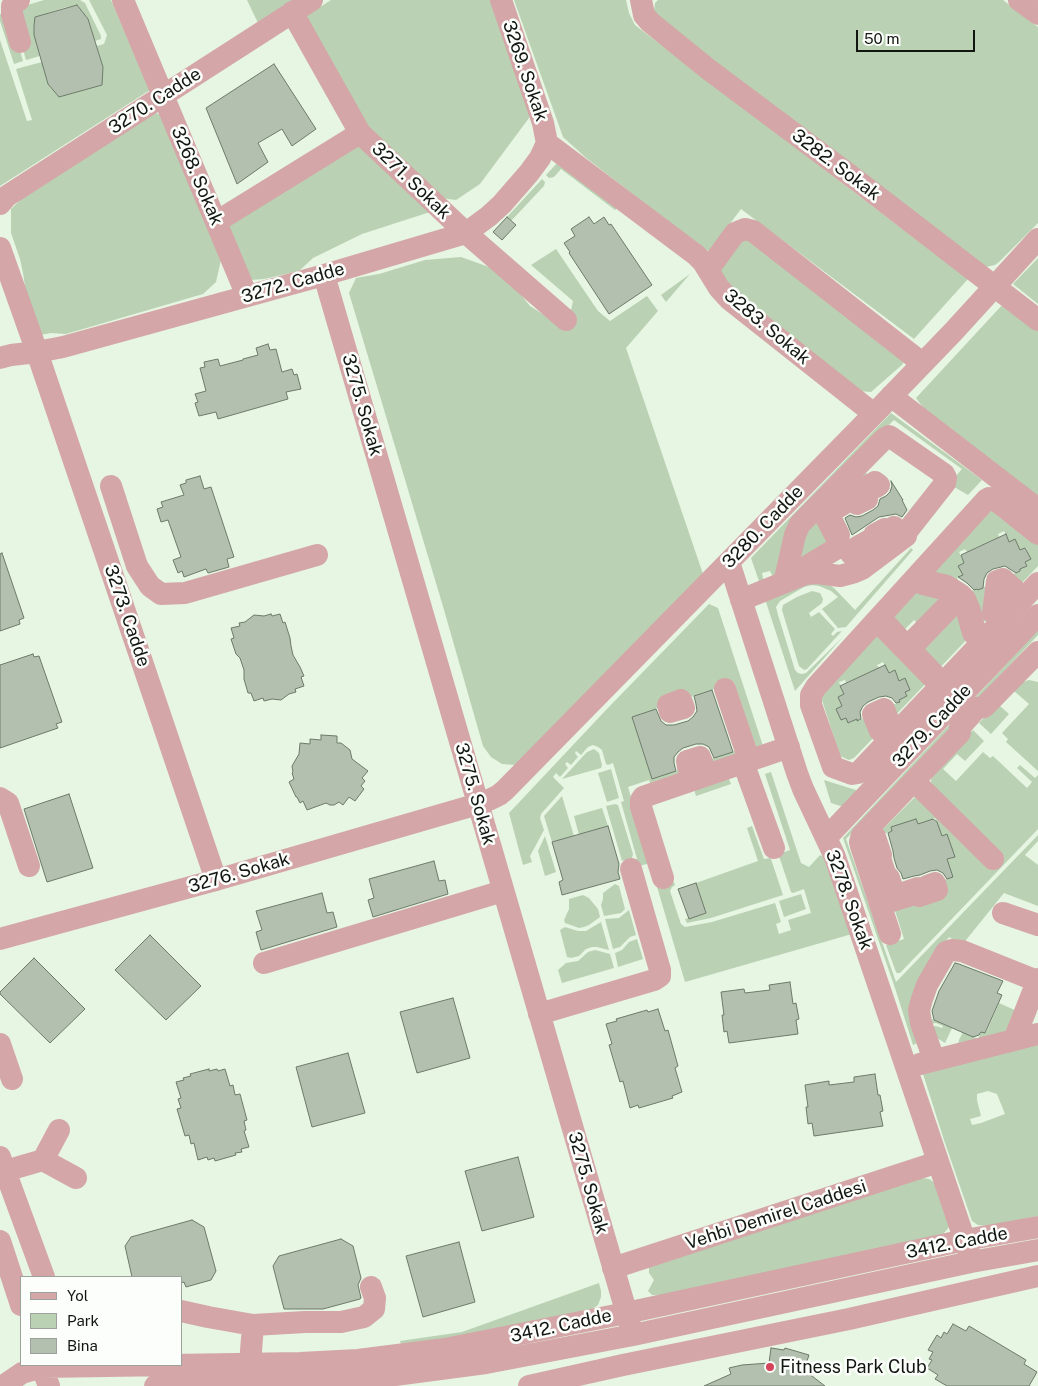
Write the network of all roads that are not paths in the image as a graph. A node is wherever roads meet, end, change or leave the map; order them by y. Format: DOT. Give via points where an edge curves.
graph roads {
  1 [pos="19,0"];
  2 [pos="123,0"];
  3 [pos="312,0"];
  4 [pos="501,0"];
  5 [pos="1020,0"];
  6 [pos="641,2"];
  7 [pos="292,12"];
  8 [pos="1038,14"];
  9 [pos="20,42"];
  10 [pos="164,96"];
  11 [pos="360,133"];
  12 [pos="547,143"];
  13 [pos="0,204"];
  14 [pos="216,222"];
  15 [pos="466,233"];
  16 [pos="1038,239"];
  17 [pos="0,248"];
  18 [pos="708,270"];
  19 [pos="324,275"];
  20 [pos="994,286"];
  21 [pos="247,296"];
  22 [pos="566,320"];
  23 [pos="1038,320"];
  24 [pos="37,352"];
  25 [pos="0,358"];
  26 [pos="922,363"];
  27 [pos="891,396"];
  28 [pos="874,414"];
  29 [pos="111,486"];
  30 [pos="1038,509"];
  31 [pos="127,534"];
  32 [pos="1038,534"];
  33 [pos="841,542"];
  34 [pos="102,543"];
  35 [pos="317,555"];
  36 [pos="729,562"];
  37 [pos="805,574"];
  38 [pos="784,583"];
  39 [pos="1038,583"];
  40 [pos="741,600"];
  41 [pos="1038,614"];
  42 [pos="886,624"];
  43 [pos="1035,662"];
  44 [pos="725,689"];
  45 [pos="961,710"];
  46 [pos="825,746"];
  47 [pos="790,751"];
  48 [pos="746,761"];
  49 [pos="914,781"];
  50 [pos="0,798"];
  51 [pos="478,804"];
  52 [pos="826,838"];
  53 [pos="774,848"];
  54 [pos="993,859"];
  55 [pos="29,866"];
  56 [pos="626,873"];
  57 [pos="663,878"];
  58 [pos="216,880"];
  59 [pos="503,891"];
  60 [pos="1003,913"];
  61 [pos="1038,925"];
  62 [pos="890,934"];
  63 [pos="0,939"];
  64 [pos="264,963"];
  65 [pos="1037,980"];
  66 [pos="539,1014"];
  67 [pos="1038,1034"];
  68 [pos="1014,1040"];
  69 [pos="0,1044"];
  70 [pos="934,1060"];
  71 [pos="907,1067"];
  72 [pos="12,1079"];
  73 [pos="59,1130"];
  74 [pos="43,1160"];
  75 [pos="938,1162"];
  76 [pos="2,1164"];
  77 [pos="76,1178"];
  78 [pos="1038,1227"];
  79 [pos="965,1240"];
  80 [pos="0,1241"];
  81 [pos="1038,1250"];
  82 [pos="971,1262"];
  83 [pos="613,1268"];
  84 [pos="44,1276"];
  85 [pos="1038,1276"];
  86 [pos="371,1286"];
  87 [pos="20,1303"];
  88 [pos="182,1311"];
  89 [pos="626,1313"];
  90 [pos="253,1325"];
  91 [pos="633,1335"];
  92 [pos="250,1364"];
  93 [pos="44,1372"];
  94 [pos="78,1372"];
  95 [pos="387,1373"];
  96 [pos="268,1384"];
  97 [pos="3,1386"];
  98 [pos="155,1386"];
  99 [pos="529,1386"];
  1 -- 9 [label="street" via="12,6 12,14"];
  2 -- 10 [label="street, 3268. Sokak"];
  3 -- 7 [label="street, 3270. Cadde"];
  4 -- 12 [label="street, 3269. Sokak"];
  5 -- 8 [label="street"];
  6 -- 20 [label="street, 3282. Sokak" via="644,15 650,22 708,69"];
  7 -- 10 [label="street, 3270. Cadde"];
  7 -- 11 [label="street, 3271. Sokak"];
  10 -- 13 [label="street, 3270. Cadde" via="7,196"];
  10 -- 14 [label="street, 3268. Sokak"];
  11 -- 14 [label="street"];
  11 -- 15 [label="street, 3271. Sokak"];
  12 -- 15 [label="street, 3272. Cadde" via="540,158 502,204"];
  12 -- 18 [label="street, 3283. Sokak" via="696,255"];
  14 -- 21 [label="street, 3268. Sokak"];
  15 -- 19 [label="street, 3272. Cadde"];
  15 -- 22 [label="street, 3271. Sokak"];
  16 -- 20 [label="street, 3280. Cadde"];
  17 -- 24 [label="street"];
  18 -- 26 [label="street" via="735,233 744,229 753,231"];
  18 -- 28 [label="street, 3283. Sokak" via="730,300"];
  19 -- 21 [label="street, 3272. Cadde"];
  19 -- 51 [label="street, 3275. Sokak"];
  20 -- 23 [label="street, 3282. Sokak"];
  20 -- 26 [label="street, 3280. Cadde"];
  21 -- 24 [label="street, 3272. Cadde"];
  24 -- 25 [label="street, 3272. Cadde"];
  24 -- 34 [label="street, 3273. Cadde"];
  26 -- 27 [label="street, 3280. Cadde"];
  27 -- 28 [label="street, 3280. Cadde"];
  27 -- 30 [label="street"];
  28 -- 36 [label="street, 3280. Cadde"];
  29 -- 31 [label="street"];
  31 -- 34 [label="street"];
  31 -- 35 [label="street" via="138,566 150,586 161,594 185,593"];
  32 -- 46 [label="street" via="992,498 984,501 813,691 811,705"];
  33 -- 37 [label="street" via="839,547 809,565"];
  34 -- 58 [label="street, 3273. Cadde"];
  36 -- 40 [label="street, 3278. Sokak"];
  36 -- 51 [label="street, 3280. Cadde" via="504,790"];
  37 -- 38 [label="street"];
  37 -- 38 [label="street" via="840,576 862,569 907,533 945,483 944,474 889,436 885,438 800,524"];
  38 -- 40 [label="street"];
  39 -- 46 [label="street" via="858,773 833,767"];
  40 -- 47 [label="street, 3278. Sokak"];
  41 -- 45 [label="street, 3279. Cadde"];
  42 -- 42 [label="street" via="884,627 932,677 934,674 910,649 959,598 966,608 973,633 975,631 965,599 947,586 926,581 924,584 957,596 907,647"];
  43 -- 45 [label="street" via="984,707"];
  44 -- 48 [label="street"];
  45 -- 49 [label="street" via="960,733"];
  45 -- 52 [label="street, 3279. Cadde"];
  46 -- 47 [label="street"];
  47 -- 48 [label="street"];
  47 -- 52 [label="street, 3278. Sokak" via="803,789"];
  48 -- 53 [label="street"];
  48 -- 57 [label="street" via="642,797 641,806"];
  49 -- 54 [label="street"];
  49 -- 62 [label="street" via="864,833 860,842"];
  50 -- 55 [label="street" via="8,804"];
  51 -- 58 [label="street, 3276. Sokak"];
  51 -- 59 [label="street, 3275. Sokak"];
  52 -- 71 [label="street, 3278. Sokak"];
  56 -- 66 [label="street" via="660,976"];
  58 -- 63 [label="street, 3276. Sokak"];
  59 -- 64 [label="street"];
  59 -- 66 [label="street, 3275. Sokak"];
  60 -- 61 [label="street"];
  65 -- 68 [label="street"];
  65 -- 70 [label="street" via="962,951 946,952 927,985 919,1010"];
  66 -- 83 [label="street, 3275. Sokak"];
  67 -- 68 [label="street"];
  68 -- 70 [label="street"];
  69 -- 72 [label="street"];
  70 -- 71 [label="street"];
  71 -- 75 [label="street, 3278. Sokak"];
  73 -- 74 [label="street"];
  74 -- 76 [label="street"];
  74 -- 77 [label="street"];
  75 -- 79 [label="street, 3278. Sokak"];
  75 -- 83 [label="street, Vehbi Demirel Caddesi"];
  76 -- 84 [label="street"];
  78 -- 79 [label="street, 3412. Cadde"];
  79 -- 82 [label="street, 3278. Sokak"];
  79 -- 89 [label="street, 3412. Cadde"];
  80 -- 87 [label="street"];
  81 -- 82 [label="street, 3412. Cadde"];
  82 -- 91 [label="street, 3412. Cadde"];
  83 -- 89 [label="street, 3275. Sokak"];
  85 -- 99 [label="street"];
  86 -- 90 [label="street" via="374,1310 364,1317 341,1322"];
  88 -- 90 [label="street"];
  89 -- 91 [label="street, 3275. Sokak"];
  89 -- 95 [label="street, 3412. Cadde" via="464,1346"];
  90 -- 92 [label="street"];
  91 -- 95 [label="street, 3412. Cadde" via="486,1363"];
  92 -- 94 [label="street, 3412. Cadde"];
  92 -- 95 [label="street, 3412. Cadde" via="300,1363"];
  93 -- 94 [label="street, 3412. Cadde"];
  93 -- 97 [label="street, 3412. Cadde" via="22,1374"];
  95 -- 96 [label="street, 3412. Cadde"];
  96 -- 98 [label="street, 3412. Cadde"];
}
